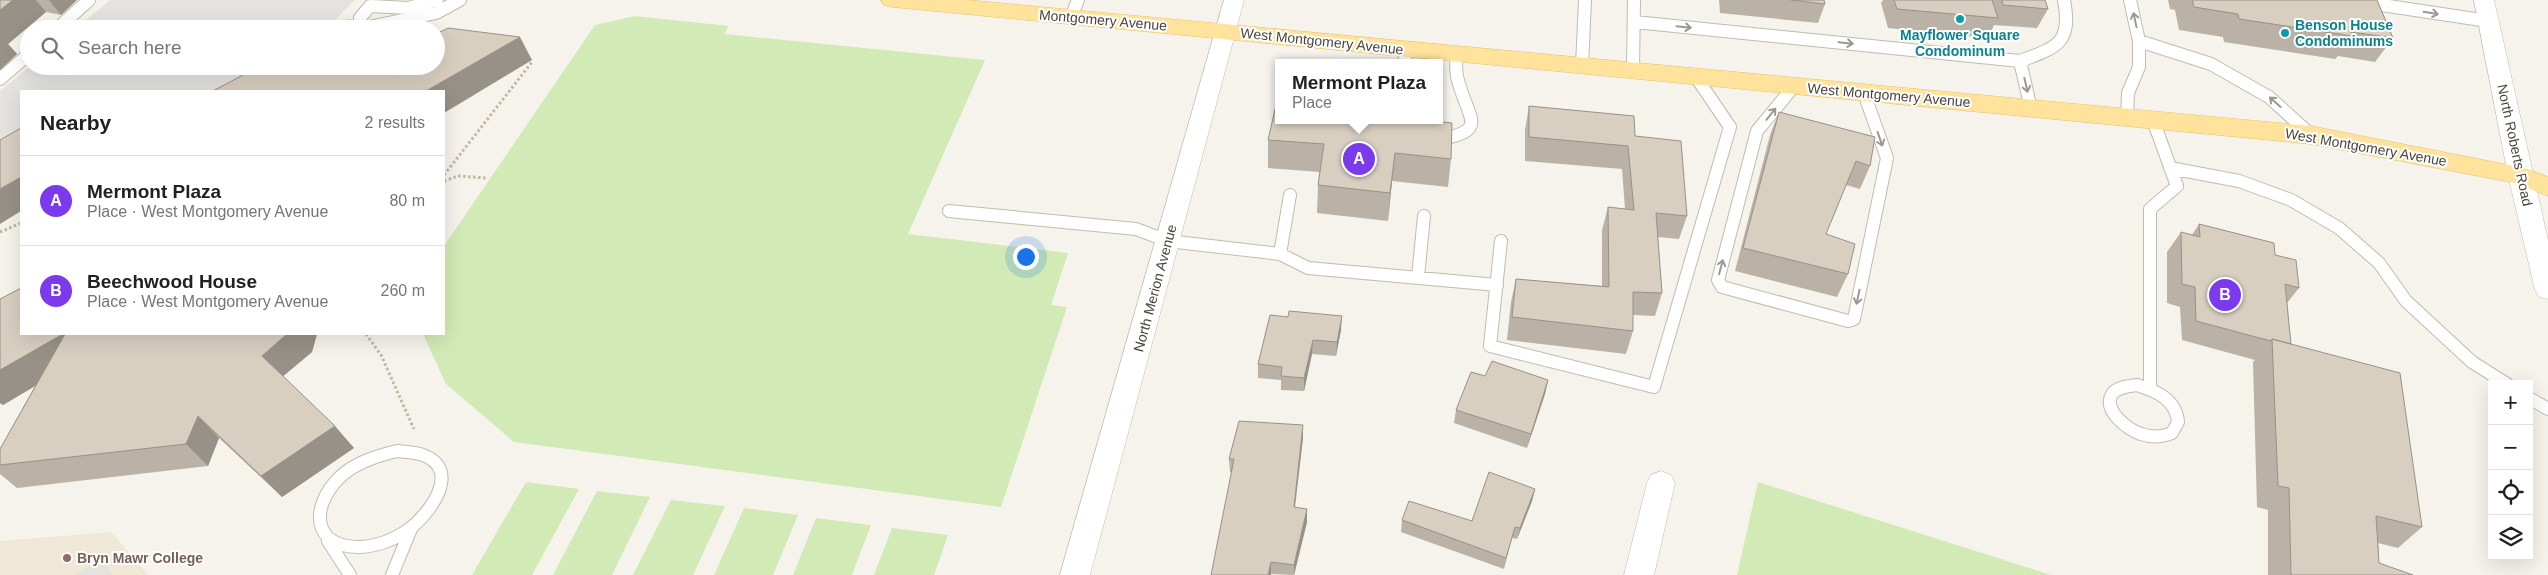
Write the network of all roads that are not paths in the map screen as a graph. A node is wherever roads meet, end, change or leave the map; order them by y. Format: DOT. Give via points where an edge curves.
graph roads {
  1 [pos="90,0"];
  2 [pos="437,0"];
  3 [pos="460,0"];
  4 [pos="892,0"];
  5 [pos="1234,0"];
  6 [pos="1585,0"];
  7 [pos="1634,0"];
  8 [pos="2130,0"];
  9 [pos="2349,0"];
  10 [pos="2064,1"];
  11 [pos="1074,9"];
  12 [pos="2486,11"];
  13 [pos="67,20"];
  14 [pos="360,20"];
  15 [pos="412,20"];
  16 [pos="1636,22"];
  17 [pos="1225,32"];
  18 [pos="2139,41"];
  19 [pos="1457,53"];
  20 [pos="1406,56"];
  21 [pos="2020,61"];
  22 [pos="20,62"];
  23 [pos="1582,66"];
  24 [pos="1633,71"];
  25 [pos="1696,77"];
  26 [pos="0,79"];
  27 [pos="1794,86"];
  28 [pos="1864,93"];
  29 [pos="2031,109"];
  30 [pos="2127,118"];
  31 [pos="2153,120"];
  32 [pos="1416,124"];
  33 [pos="2310,135"];
  34 [pos="2170,168"];
  35 [pos="2520,176"];
  36 [pos="2548,187"];
  37 [pos="1290,195"];
  38 [pos="949,211"];
  39 [pos="1424,216"];
  40 [pos="1168,241"];
  41 [pos="1501,241"];
  42 [pos="1280,254"];
  43 [pos="1418,277"];
  44 [pos="1497,285"];
  45 [pos="2548,288"];
  46 [pos="2501,380"];
  47 [pos="2150,389"];
  48 [pos="2533,400"];
  49 [pos="2548,409"];
  50 [pos="1661,483"];
  51 [pos="411,529"];
  52 [pos="327,539"];
  53 [pos="350,575"];
  54 [pos="392,575"];
  55 [pos="1075,575"];
  56 [pos="1640,575"];
  1 -- 13 [label="lane"];
  2 -- 14 [label="lane" via="408,8 370,6"];
  3 -- 15 [label="lane" via="443,11"];
  4 -- 11 [label="main road, Montgomery Avenue"];
  5 -- 17 [label="street, North Merion Avenue"];
  6 -- 23 [label="lane"];
  7 -- 16 [label="lane"];
  18 -- 8 [label="lane, one-way"];
  9 -- 12 [label="lane, one-way"];
  10 -- 21 [label="lane" via="2068,22 2061,39 2045,52"];
  11 -- 17 [label="main road, Montgomery Avenue"];
  12 -- 35 [label="street, North Roberts Road"];
  16 -- 21 [label="lane, one-way"];
  16 -- 24 [label="lane"];
  17 -- 20 [label="main road, West Montgomery Avenue"];
  17 -- 40 [label="street, North Merion Avenue"];
  18 -- 30 [label="lane" via="2139,68 2128,93"];
  33 -- 18 [label="lane, one-way" via="2269,97 2211,64"];
  19 -- 20 [label="main road, West Montgomery Avenue"];
  19 -- 23 [label="main road, West Montgomery Avenue"];
  19 -- 32 [label="lane" via="1456,73 1474,117 1471,126 1454,138 1434,141"];
  21 -- 29 [label="lane, one-way"];
  22 -- 26 [label="lane"];
  23 -- 24 [label="main road, West Montgomery Avenue"];
  24 -- 25 [label="main road, West Montgomery Avenue"];
  25 -- 27 [label="main road, West Montgomery Avenue"];
  25 -- 44 [label="lane" via="1730,127 1654,387 1490,346"];
  27 -- 28 [label="main road, West Montgomery Avenue"];
  28 -- 27 [label="lane, one-way" via="1887,158 1854,319 1848,321 1722,287 1718,280 1757,131"];
  28 -- 29 [label="main road, West Montgomery Avenue"];
  29 -- 30 [label="main road, West Montgomery Avenue"];
  30 -- 31 [label="main road, West Montgomery Avenue"];
  31 -- 33 [label="main road, West Montgomery Avenue"];
  31 -- 34 [label="lane"];
  33 -- 35 [label="main road, West Montgomery Avenue"];
  34 -- 46 [label="lane" via="2239,181 2291,200 2339,228 2379,262 2406,301 2472,362"];
  34 -- 47 [label="lane" via="2177,186 2150,209"];
  35 -- 36 [label="main road, West Montgomery Avenue"];
  35 -- 45 [label="street, North Roberts Road"];
  37 -- 42 [label="lane"];
  38 -- 40 [label="lane" via="1136,228"];
  39 -- 43 [label="lane"];
  40 -- 42 [label="lane"];
  40 -- 55 [label="street, North Merion Avenue"];
  41 -- 44 [label="lane"];
  42 -- 43 [label="lane" via="1308,268"];
  43 -- 44 [label="lane"];
  47 -- 47 [label="lane" via="2124,386 2110,397 2110,406 2116,417 2138,434 2164,437 2174,433 2179,425 2175,410 2163,396"];
  48 -- 49 [label="lane"];
  50 -- 56 [label="street"];
  51 -- 52 [label="lane" via="374,546 339,546"];
  51 -- 52 [label="lane" via="427,515 443,482 440,468 430,457 416,451 396,451 356,465 338,478 325,495 319,511 319,526"];
  51 -- 54 [label="lane"];
  52 -- 53 [label="lane"];
}
